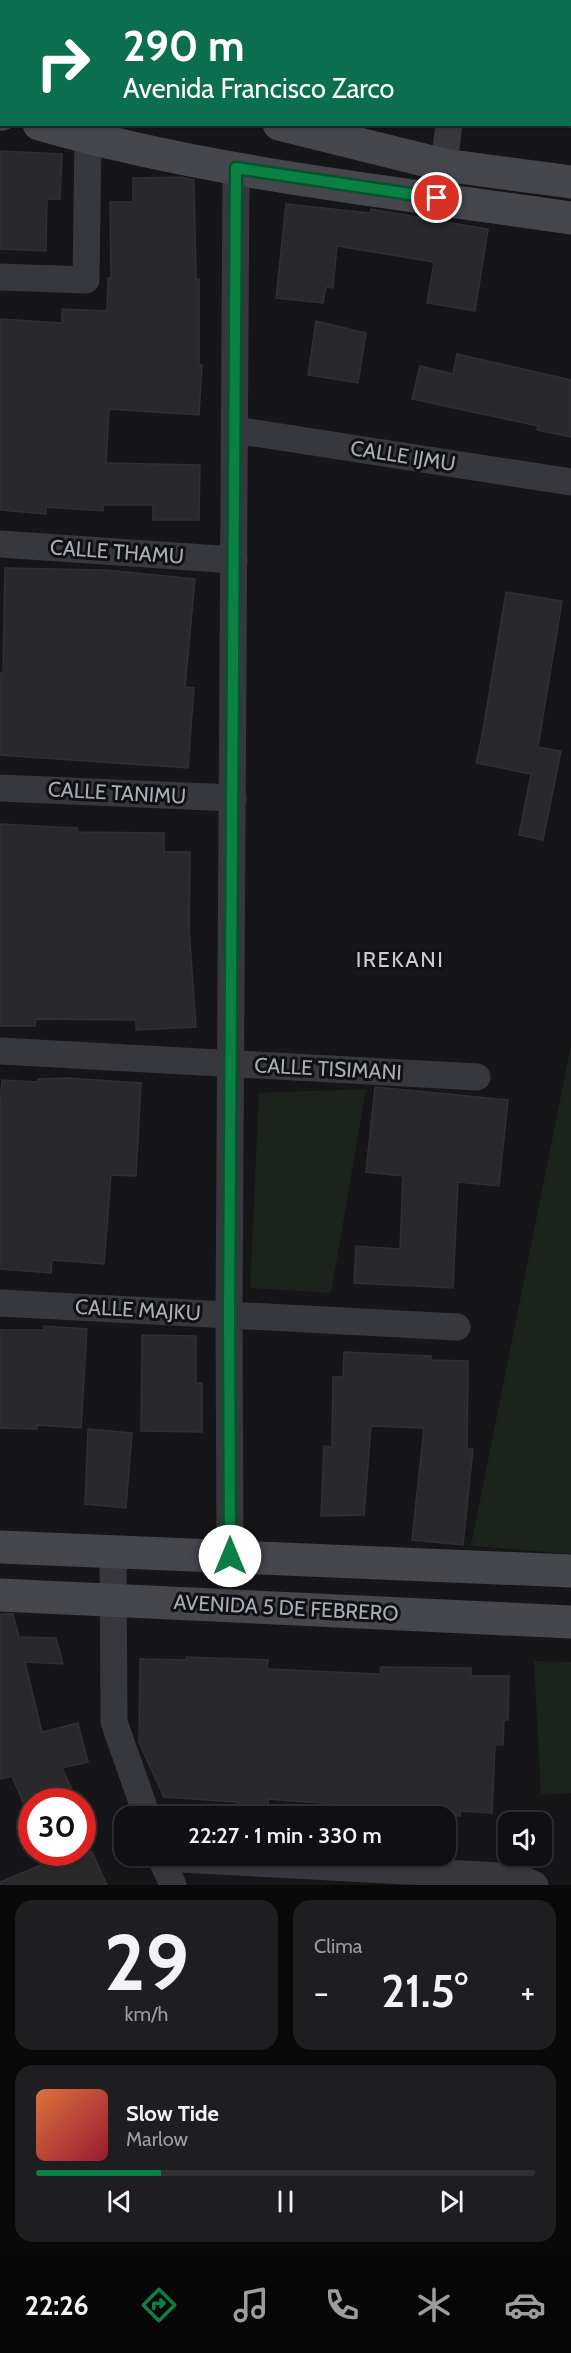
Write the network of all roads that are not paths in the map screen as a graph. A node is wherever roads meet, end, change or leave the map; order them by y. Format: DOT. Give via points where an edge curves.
graph roads {
  1 [pos="46,126"];
  2 [pos="287,126"];
  3 [pos="449,126"];
  4 [pos="88,139"];
  5 [pos="444,165"];
  6 [pos="236,168"];
  7 [pos="571,182"];
  8 [pos="571,218"];
  9 [pos="0,277"];
  10 [pos="235,430"];
  11 [pos="571,482"];
  12 [pos="0,544"];
  13 [pos="234,560"];
  14 [pos="0,788"];
  15 [pos="233,798"];
  16 [pos="0,1051"];
  17 [pos="232,1064"];
  18 [pos="477,1077"];
  19 [pos="0,1303"];
  20 [pos="229,1315"];
  21 [pos="456,1327"];
  22 [pos="0,1546"];
  23 [pos="113,1551"];
  24 [pos="230,1556"];
  25 [pos="571,1571"];
  26 [pos="0,1595"];
  27 [pos="113,1600"];
  28 [pos="571,1622"];
  29 [pos="143,1806"];
  30 [pos="165,1866"];
  31 [pos="280,1866"];
  32 [pos="451,1879"];
  33 [pos="173,1885"];
  34 [pos="535,1885"];
  1 -- 4 [label="street"];
  2 -- 5 [label="street"];
  3 -- 5 [label="street"];
  4 -- 6 [label="street"];
  4 -- 9 [label="street" via="86,280"];
  5 -- 7 [label="street"];
  6 -- 8 [label="street"];
  6 -- 10 [label="street"];
  10 -- 11 [label="street, CALLE IJMU"];
  10 -- 13 [label="street"];
  12 -- 13 [label="street, CALLE THAMU"];
  13 -- 15 [label="street"];
  14 -- 15 [label="street, CALLE TANIMU"];
  15 -- 17 [label="street"];
  16 -- 17 [label="street, CALLE TISIMANI"];
  17 -- 18 [label="street, CALLE TISIMANI"];
  17 -- 20 [label="street"];
  19 -- 20 [label="street, CALLE MAJKU"];
  20 -- 21 [label="street, CALLE MAJKU"];
  20 -- 24 [label="street"];
  22 -- 23 [label="street"];
  23 -- 24 [label="street"];
  23 -- 27 [label="street"];
  24 -- 25 [label="street"];
  26 -- 27 [label="street, AVENIDA 5 DE FEBRERO"];
  27 -- 28 [label="street, AVENIDA 5 DE FEBRERO"];
  27 -- 29 [label="street" via="114,1722"];
  30 -- 33 [label="street"];
  31 -- 32 [label="street"];
  32 -- 34 [label="street" via="519,1877"];
}
